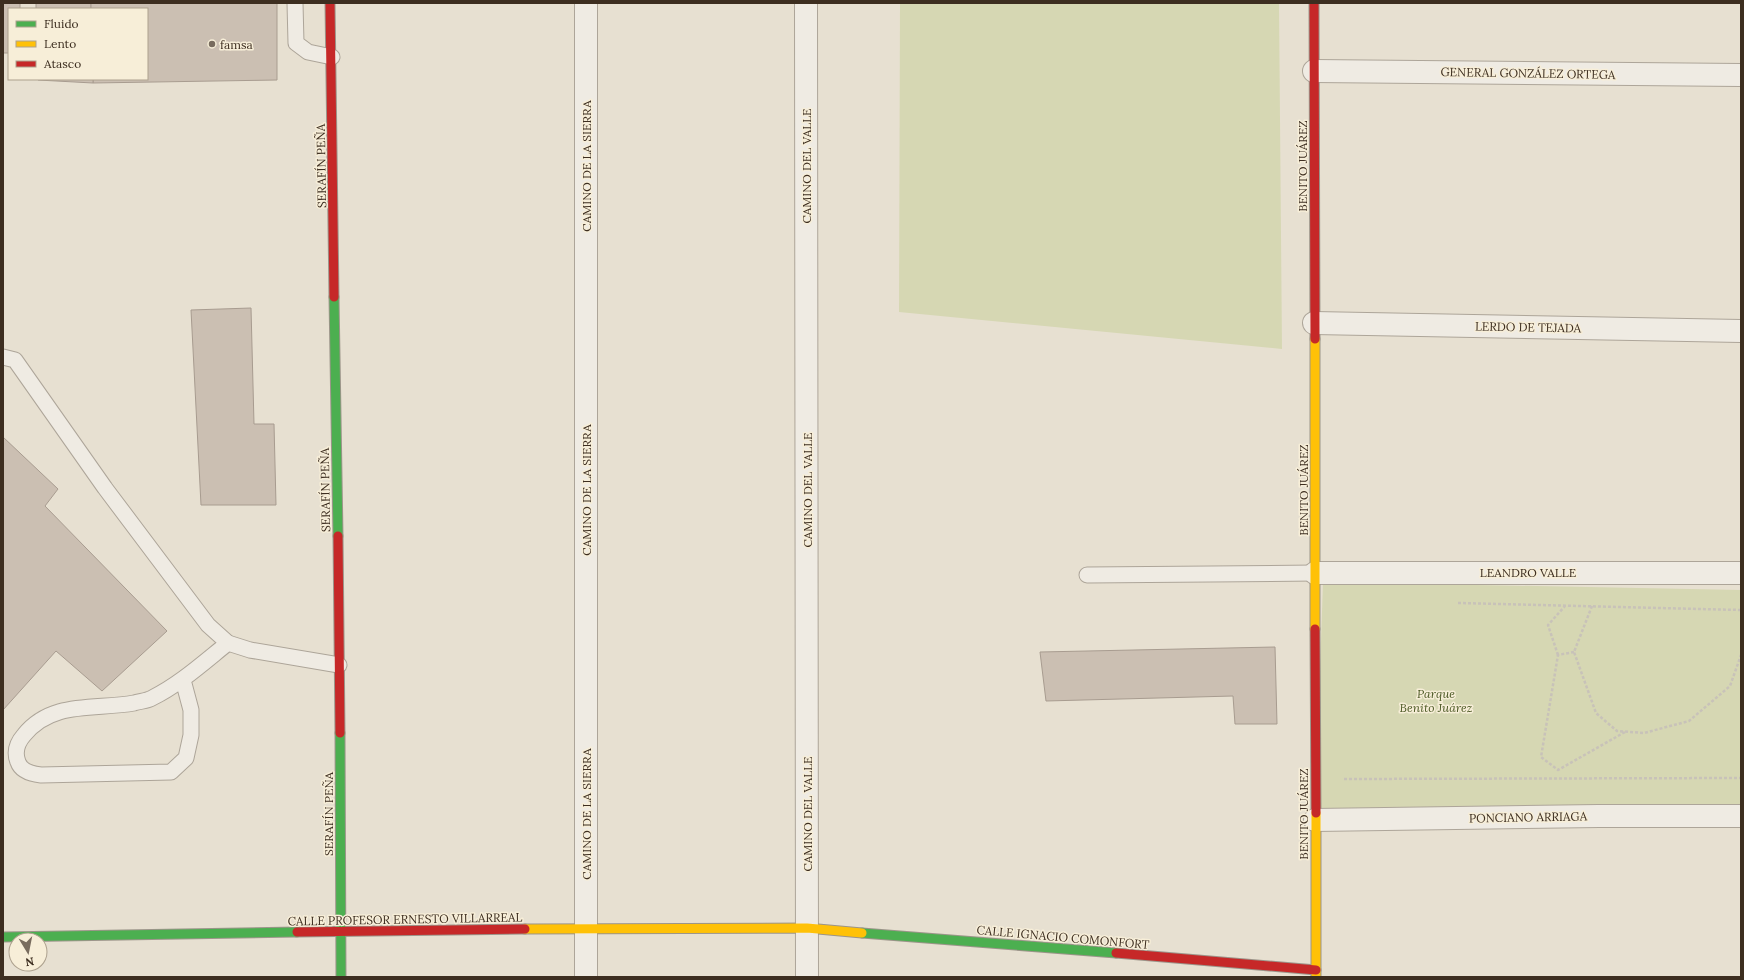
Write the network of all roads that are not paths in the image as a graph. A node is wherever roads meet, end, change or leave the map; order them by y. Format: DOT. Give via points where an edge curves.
graph roads {
  1 [pos="295,3"];
  2 [pos="330,3"];
  3 [pos="586,3"];
  4 [pos="806,3"];
  5 [pos="1314,3"];
  6 [pos="332,58"];
  7 [pos="1314,71"];
  8 [pos="1741,75"];
  9 [pos="1314,323"];
  10 [pos="1741,331"];
  11 [pos="3,357"];
  12 [pos="1315,573"];
  13 [pos="1741,573"];
  14 [pos="1087,575"];
  15 [pos="228,643"];
  16 [pos="339,664"];
  17 [pos="183,680"];
  18 [pos="1741,816"];
  19 [pos="1315,820"];
  20 [pos="586,928"];
  21 [pos="807,928"];
  22 [pos="340,933"];
  23 [pos="3,938"];
  24 [pos="1316,973"];
  25 [pos="340,977"];
  26 [pos="586,977"];
  27 [pos="807,977"];
  1 -- 6 [label="lane" via="296,43 308,52"];
  2 -- 6 [label="street, SERAFÍN PEÑA"];
  3 -- 20 [label="street, CAMINO DE LA SIERRA"];
  4 -- 21 [label="street, CAMINO DEL VALLE"];
  5 -- 7 [label="street, BENITO JUÁREZ"];
  6 -- 16 [label="street, SERAFÍN PEÑA"];
  7 -- 8 [label="street, GENERAL GONZÁLEZ ORTEGA"];
  7 -- 9 [label="street, BENITO JUÁREZ"];
  9 -- 10 [label="street, LERDO DE TEJADA"];
  9 -- 12 [label="street, BENITO JUÁREZ"];
  11 -- 15 [label="lane" via="16,360 105,488 208,625"];
  12 -- 13 [label="street, LEANDRO VALLE"];
  12 -- 14 [label="lane"];
  12 -- 19 [label="street, BENITO JUÁREZ"];
  15 -- 16 [label="lane" via="250,650"];
  15 -- 17 [label="lane"];
  16 -- 22 [label="street, SERAFÍN PEÑA"];
  17 -- 17 [label="lane" via="150,699 120,705 68,709 47,715 32,725 17,744 16,757 19,766 30,773 40,775 171,772 186,758 191,735 192,710"];
  18 -- 19 [label="street, PONCIANO ARRIAGA"];
  19 -- 24 [label="street, BENITO JUÁREZ"];
  20 -- 21 [label="street, CALLE PROFESOR ERNESTO VILLARREAL"];
  20 -- 22 [label="street, CALLE PROFESOR ERNESTO VILLARREAL"];
  20 -- 26 [label="street, CAMINO DE LA SIERRA"];
  21 -- 24 [label="street, CALLE IGNACIO COMONFORT"];
  21 -- 27 [label="street, CAMINO DEL VALLE"];
  22 -- 23 [label="street, CALLE PROFESOR ERNESTO VILLARREAL"];
  22 -- 25 [label="street, SERAFÍN PEÑA"];
}
